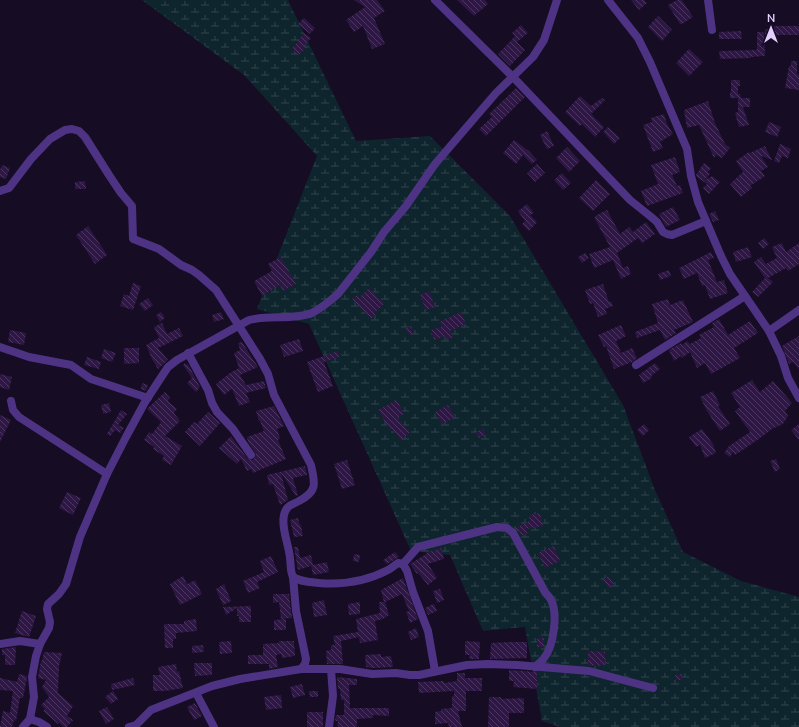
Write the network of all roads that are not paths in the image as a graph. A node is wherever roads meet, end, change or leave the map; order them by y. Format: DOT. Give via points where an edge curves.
graph roads {
  1 [pos="435,0"];
  2 [pos="557,0"];
  3 [pos="608,0"];
  4 [pos="708,0"];
  5 [pos="712,30"];
  6 [pos="513,77"];
  7 [pos="0,191"];
  8 [pos="706,221"];
  9 [pos="744,296"];
  10 [pos="799,310"];
  11 [pos="238,325"];
  12 [pos="769,331"];
  13 [pos="0,347"];
  14 [pos="188,353"];
  15 [pos="636,365"];
  16 [pos="148,398"];
  17 [pos="799,398"];
  18 [pos="12,401"];
  19 [pos="251,455"];
  20 [pos="107,474"];
  21 [pos="403,564"];
  22 [pos="293,576"];
  23 [pos="0,644"];
  24 [pos="40,644"];
  25 [pos="535,667"];
  26 [pos="301,669"];
  27 [pos="331,669"];
  28 [pos="435,671"];
  29 [pos="653,688"];
  30 [pos="196,693"];
  31 [pos="30,719"];
  32 [pos="23,727"];
  33 [pos="47,727"];
  34 [pos="129,727"];
  35 [pos="214,727"];
  36 [pos="329,727"];
  1 -- 6 [label="street"];
  2 -- 6 [label="street" via="544,40 533,57"];
  3 -- 8 [label="street" via="638,38 650,62 687,149 691,176"];
  4 -- 5 [label="street"];
  6 -- 8 [label="street" via="630,200 657,222 663,232 672,235"];
  6 -- 11 [label="street" via="435,164 371,252 332,300 311,313 257,318"];
  7 -- 11 [label="street" via="9,188 50,139 65,130 79,131 132,206 133,239 159,248 181,266 199,275 216,290"];
  8 -- 9 [label="street" via="730,274"];
  9 -- 12 [label="street"];
  9 -- 15 [label="street"];
  10 -- 12 [label="street"];
  11 -- 14 [label="street"];
  11 -- 22 [label="street" via="268,374 274,395 311,465 313,491 288,507 284,515 284,529"];
  12 -- 17 [label="street"];
  13 -- 16 [label="street" via="71,365 91,379"];
  14 -- 16 [label="street" via="168,367"];
  14 -- 19 [label="street" via="217,412 233,429"];
  16 -- 20 [label="street"];
  18 -- 20 [label="street" via="13,410 19,417"];
  20 -- 24 [label="street" via="80,537 66,584 48,604 49,628"];
  21 -- 22 [label="street" via="398,563 385,572 351,582 310,582"];
  21 -- 25 [label="street" via="418,547 497,527 508,528 513,532 551,599 555,613 549,650"];
  21 -- 28 [label="street" via="428,631"];
  22 -- 26 [label="street" via="296,611 306,659"];
  23 -- 24 [label="street" via="20,641"];
  24 -- 31 [label="street" via="32,677 34,697"];
  25 -- 28 [label="street" via="488,664"];
  25 -- 29 [label="street" via="589,671"];
  26 -- 27 [label="street"];
  26 -- 30 [label="street" via="240,679"];
  27 -- 28 [label="street" via="410,675"];
  27 -- 36 [label="street" via="333,696"];
  30 -- 34 [label="street" via="151,710 136,725"];
  30 -- 35 [label="street"];
  31 -- 32 [label="street"];
  31 -- 33 [label="street"];
}
